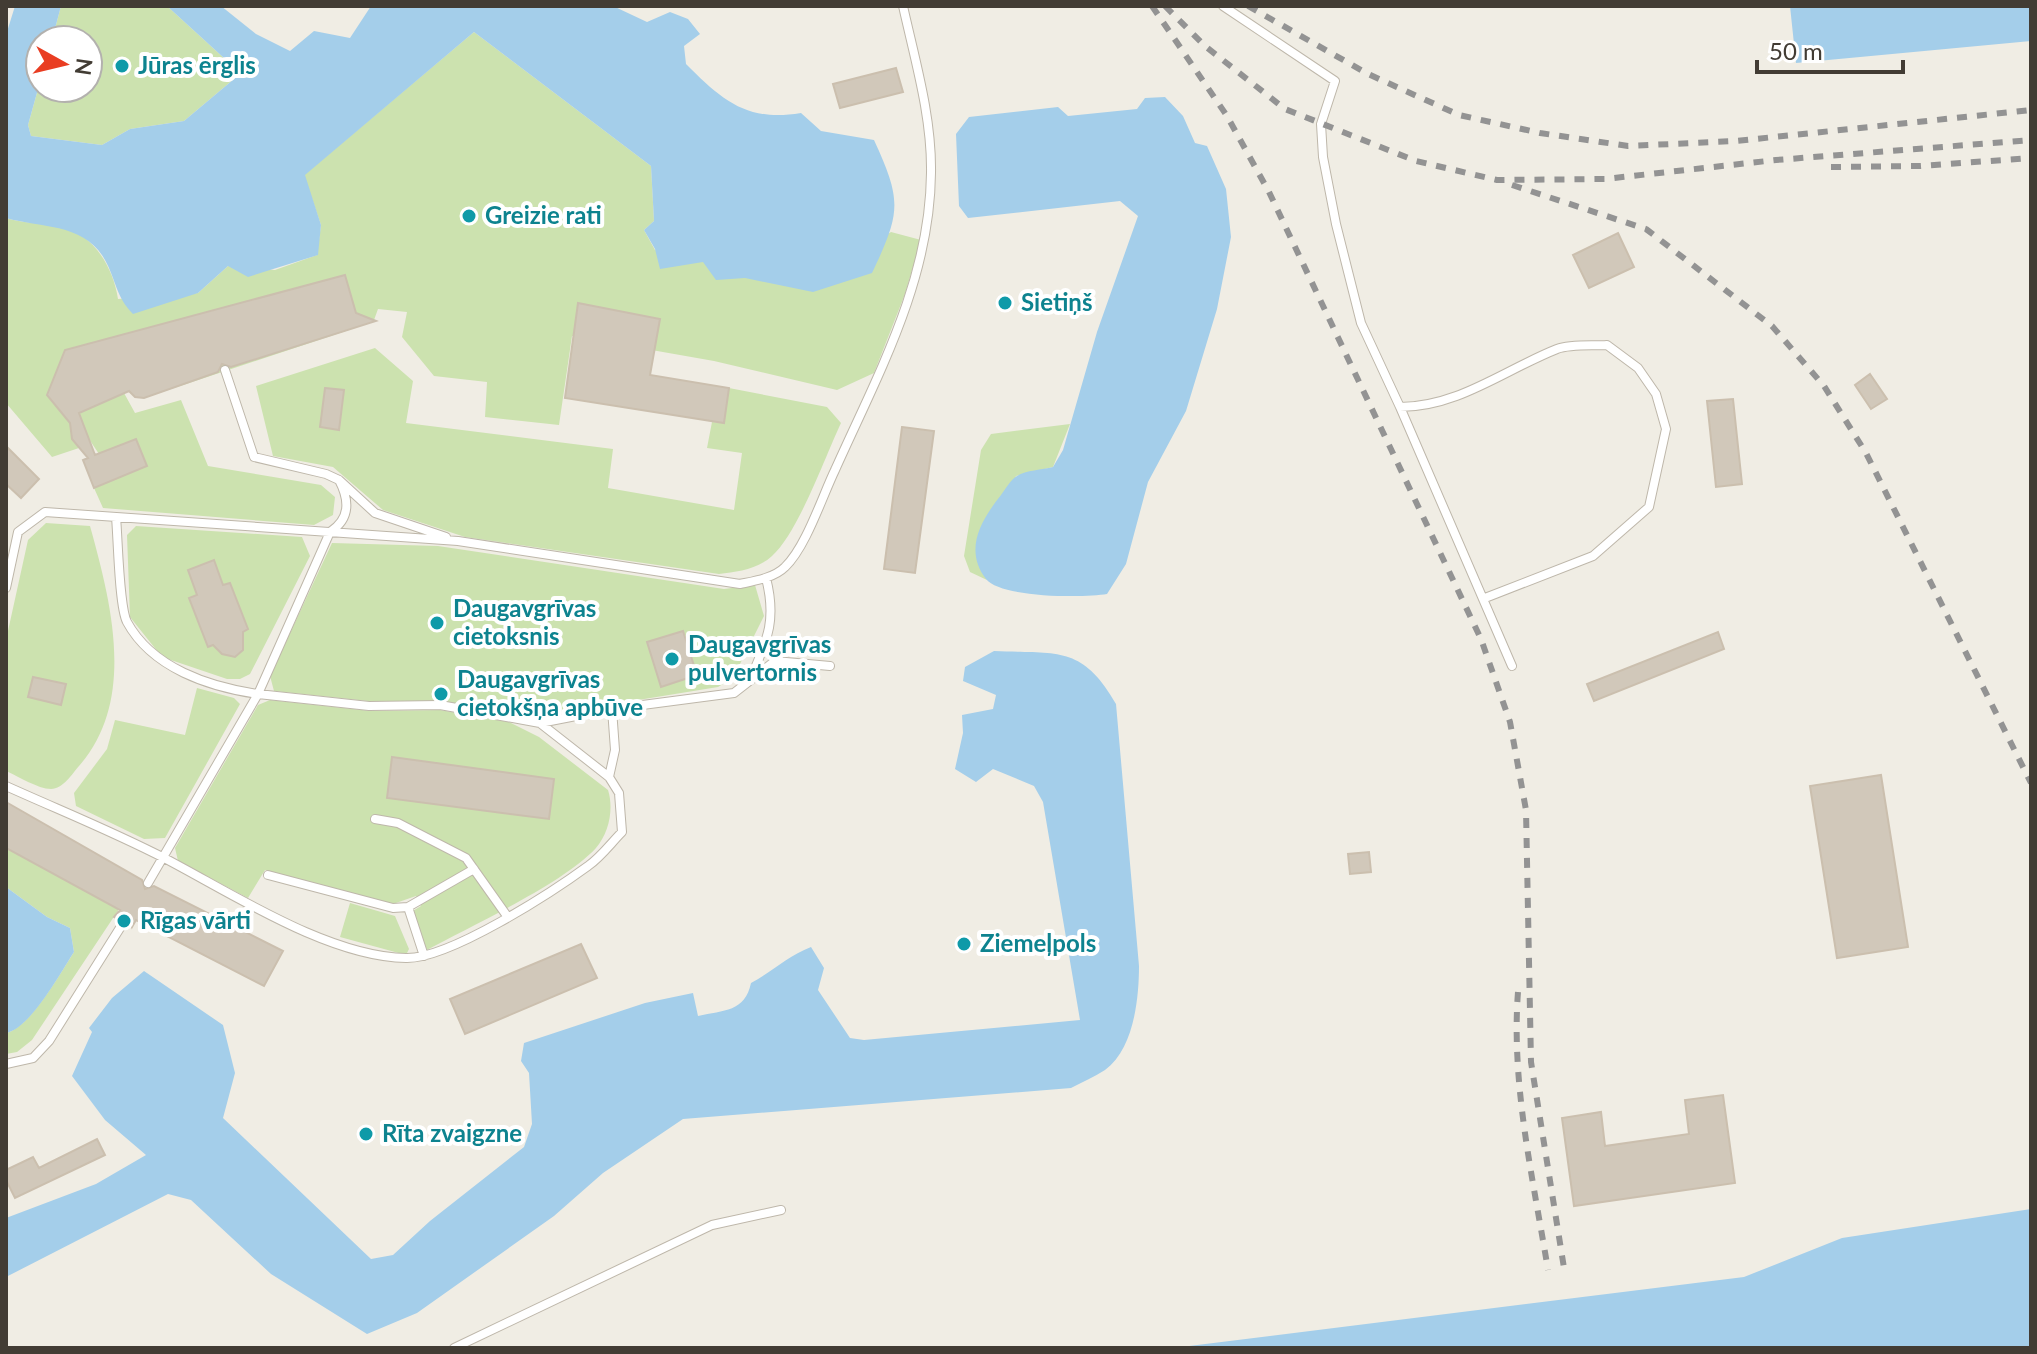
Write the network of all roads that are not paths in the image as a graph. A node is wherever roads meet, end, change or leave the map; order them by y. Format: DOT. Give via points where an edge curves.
graph roads {
  1 [pos="903,6"];
  2 [pos="1223,6"];
  3 [pos="225,370"];
  4 [pos="1400,407"];
  5 [pos="339,480"];
  6 [pos="116,517"];
  7 [pos="330,532"];
  8 [pos="458,541"];
  9 [pos="766,578"];
  10 [pos="6,588"];
  11 [pos="1485,598"];
  12 [pos="830,666"];
  13 [pos="1512,666"];
  14 [pos="749,682"];
  15 [pos="258,694"];
  16 [pos="612,709"];
  17 [pos="540,723"];
  18 [pos="609,777"];
  19 [pos="6,786"];
  20 [pos="375,819"];
  21 [pos="164,858"];
  22 [pos="474,869"];
  23 [pos="268,875"];
  24 [pos="148,883"];
  25 [pos="408,907"];
  26 [pos="507,916"];
  27 [pos="125,920"];
  28 [pos="424,956"];
  29 [pos="6,1064"];
  30 [pos="781,1210"];
  31 [pos="454,1348"];
  1 -- 9 [label="lane" via="926,111 932,172 913,292 809,528 785,567"];
  2 -- 4 [label="lane" via="1335,81 1321,124 1336,224 1361,323"];
  3 -- 5 [label="lane" via="254,457"];
  4 -- 11 [label="lane"];
  4 -- 11 [label="lane" via="1450,400 1560,348 1607,345 1638,368 1656,394 1666,429 1649,507 1593,556"];
  5 -- 7 [label="lane" via="348,499 346,512"];
  5 -- 8 [label="lane" via="375,513"];
  6 -- 7 [label="lane"];
  6 -- 10 [label="lane" via="45,512 31,521 18,532"];
  6 -- 15 [label="lane" via="125,620 158,661 230,690"];
  7 -- 8 [label="lane"];
  7 -- 15 [label="lane"];
  8 -- 9 [label="lane" via="740,584"];
  9 -- 14 [label="lane" via="773,607 769,634"];
  11 -- 13 [label="lane"];
  12 -- 14 [label="lane" via="775,661"];
  14 -- 16 [label="lane" via="734,693"];
  15 -- 17 [label="lane" via="369,706 440,705"];
  15 -- 21 [label="lane"];
  16 -- 17 [label="lane"];
  16 -- 18 [label="lane" via="615,750"];
  17 -- 18 [label="lane"];
  18 -- 26 [label="lane" via="619,793 622,832 590,865"];
  19 -- 21 [label="lane"];
  20 -- 22 [label="lane" via="398,823 466,858"];
  21 -- 24 [label="lane"];
  21 -- 28 [label="lane" via="279,921 370,953"];
  22 -- 25 [label="lane"];
  22 -- 26 [label="lane"];
  23 -- 25 [label="lane" via="393,908"];
  25 -- 28 [label="lane"];
  26 -- 28 [label="lane"];
  27 -- 29 [label="lane" via="49,1041 33,1058"];
  30 -- 31 [label="lane" via="712,1225"];
}
